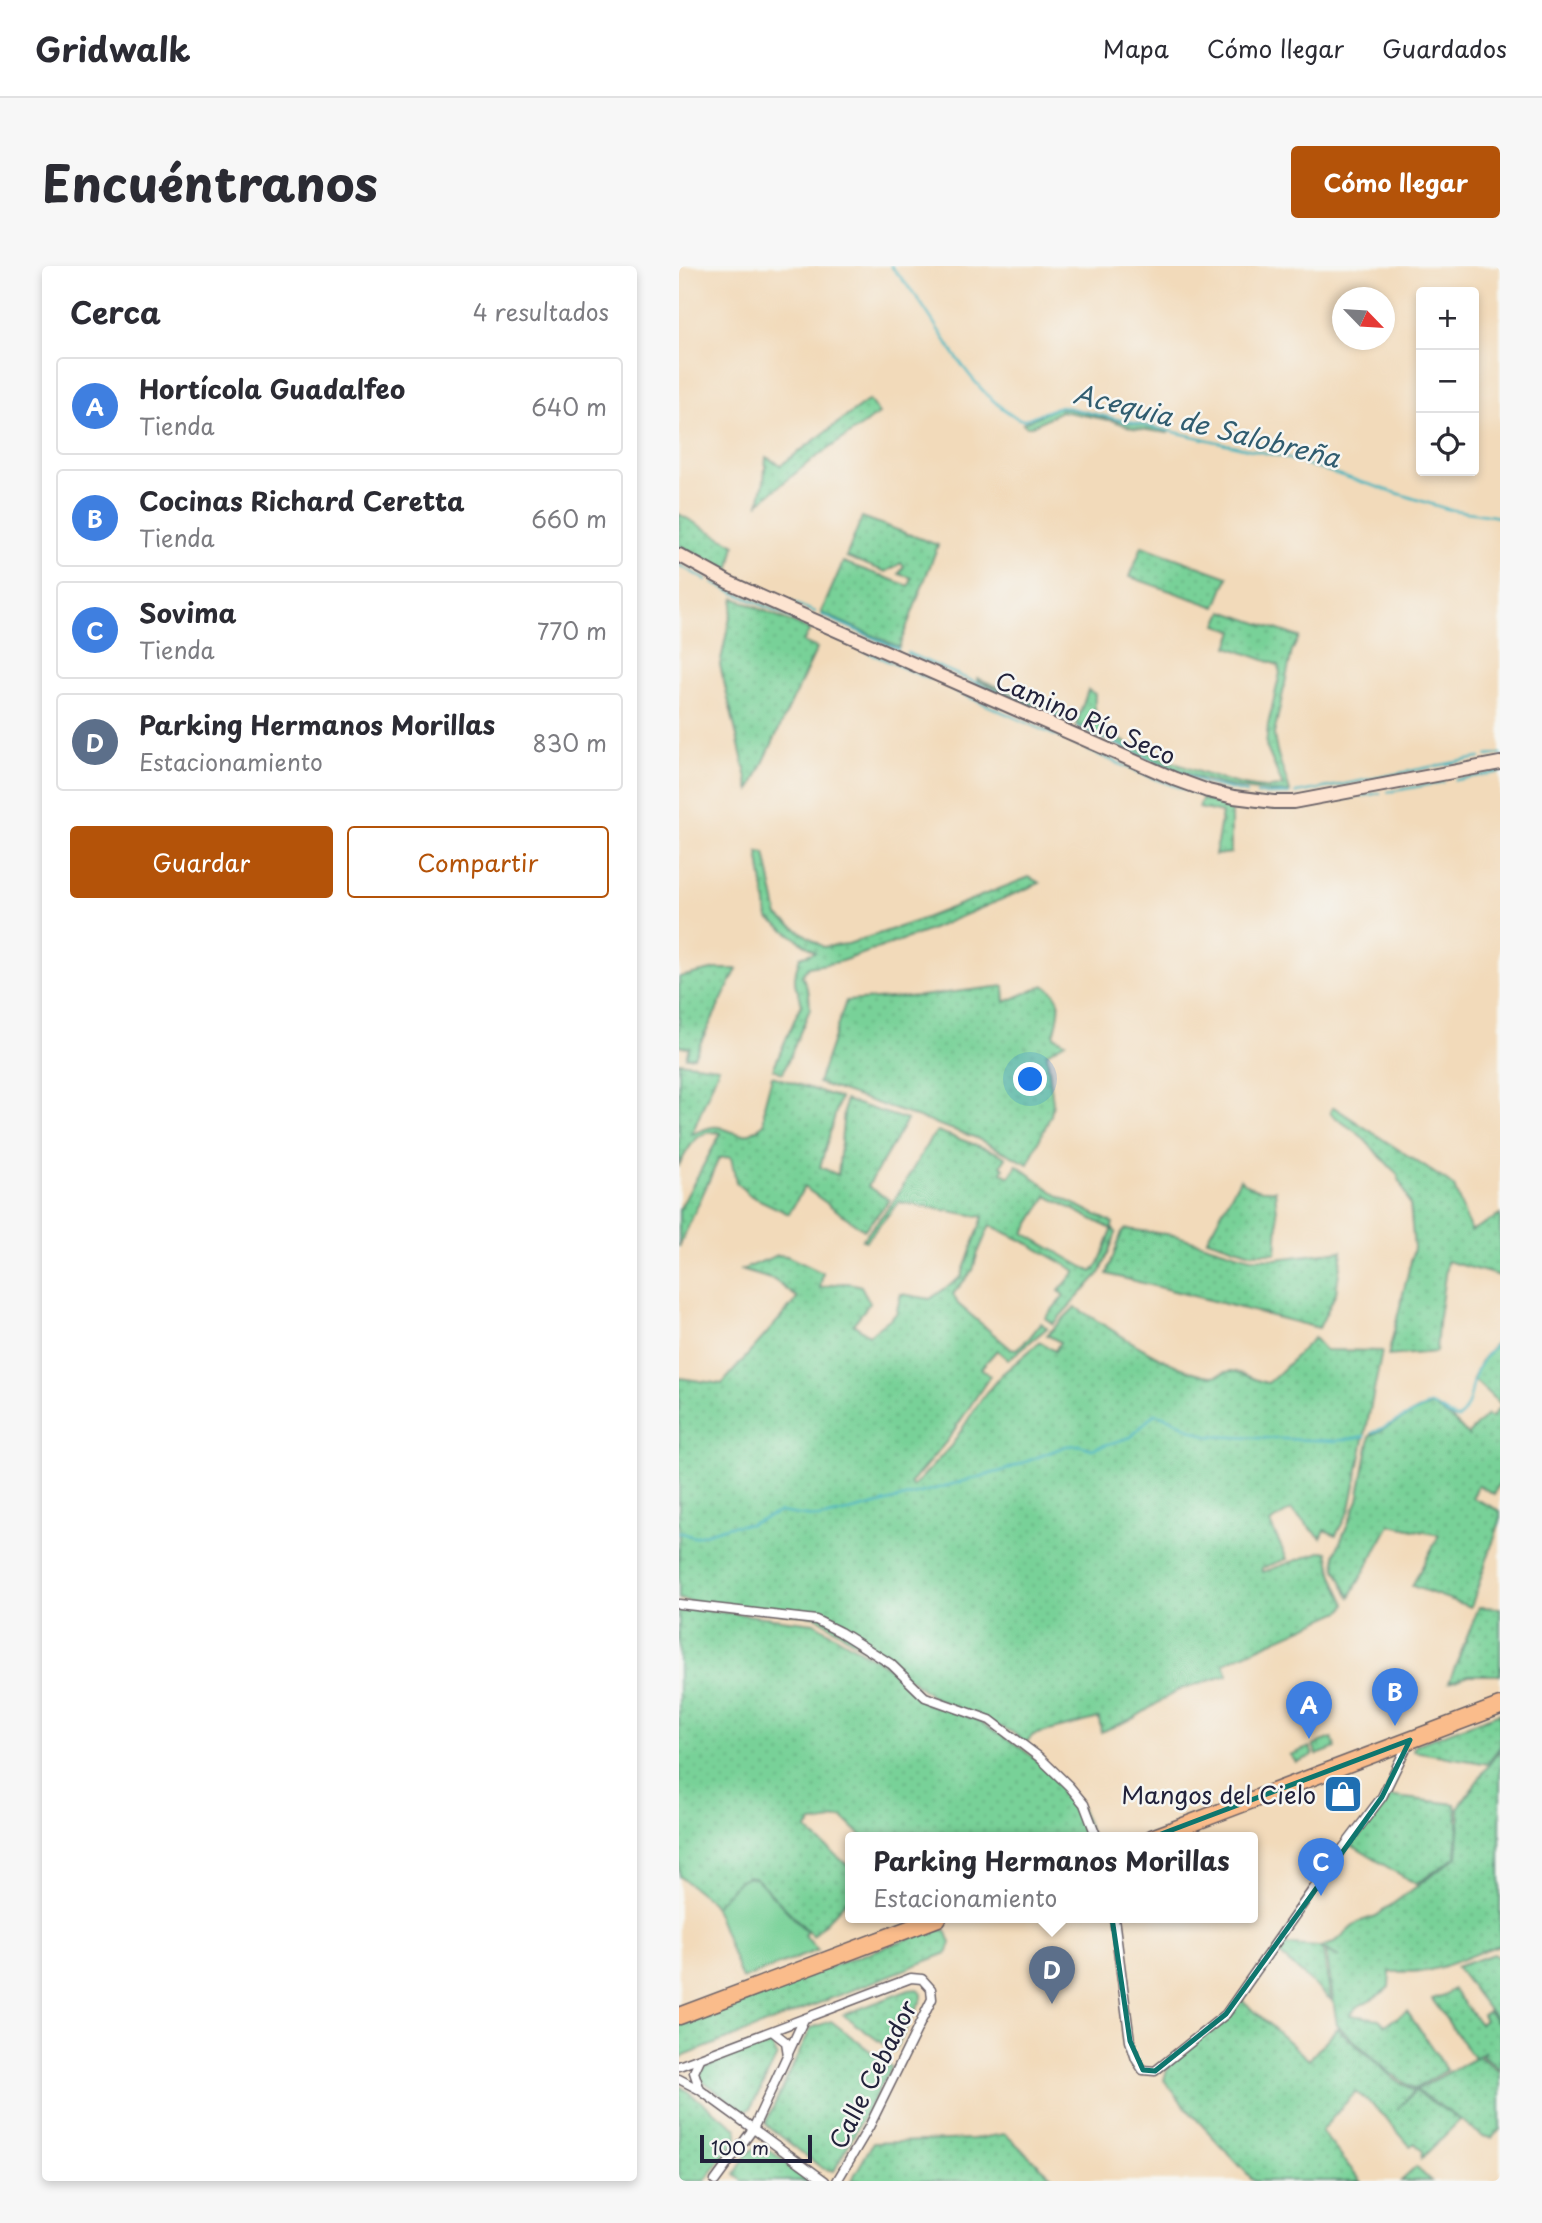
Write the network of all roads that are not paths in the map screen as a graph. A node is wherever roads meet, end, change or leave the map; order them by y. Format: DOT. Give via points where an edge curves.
graph roads {
  1 [pos="679,555"];
  2 [pos="1500,764"];
  3 [pos="679,1604"];
  4 [pos="1500,1706"];
  5 [pos="1410,1740"];
  6 [pos="1095,1832"];
  7 [pos="1168,1832"];
  8 [pos="925,1923"];
  9 [pos="1115,1923"];
  10 [pos="679,2016"];
  11 [pos="804,2019"];
  12 [pos="772,2031"];
  13 [pos="788,2055"];
  14 [pos="700,2059"];
  15 [pos="679,2066"];
  16 [pos="679,2079"];
  17 [pos="700,2090"];
  18 [pos="753,2129"];
  19 [pos="715,2181"];
  20 [pos="825,2181"];
  21 [pos="837,2181"];
  1 -- 2 [label="street, Camino Río Seco" via="786,608 1175,779 1220,794 1293,802"];
  3 -- 6 [label="street" via="815,1620 840,1632 891,1664 925,1697 989,1720 1039,1757 1084,1804"];
  4 -- 5 [label="highway"];
  5 -- 7 [label="highway"];
  5 -- 9 [label="street" via="1382,1797 1226,2014 1154,2071 1143,2070 1130,2041"];
  8 -- 10 [label="highway"];
  11 -- 12 [label="street"];
  11 -- 13 [label="street"];
  11 -- 21 [label="street, Calle Cebador" via="911,1978 928,1984 932,1999"];
  12 -- 13 [label="street" via="786,2042"];
  12 -- 14 [label="street"];
  13 -- 18 [label="street"];
  14 -- 15 [label="street"];
  14 -- 17 [label="street" via="694,2072"];
  16 -- 17 [label="street"];
  17 -- 18 [label="street"];
  18 -- 19 [label="street"];
  18 -- 20 [label="street"];
}
